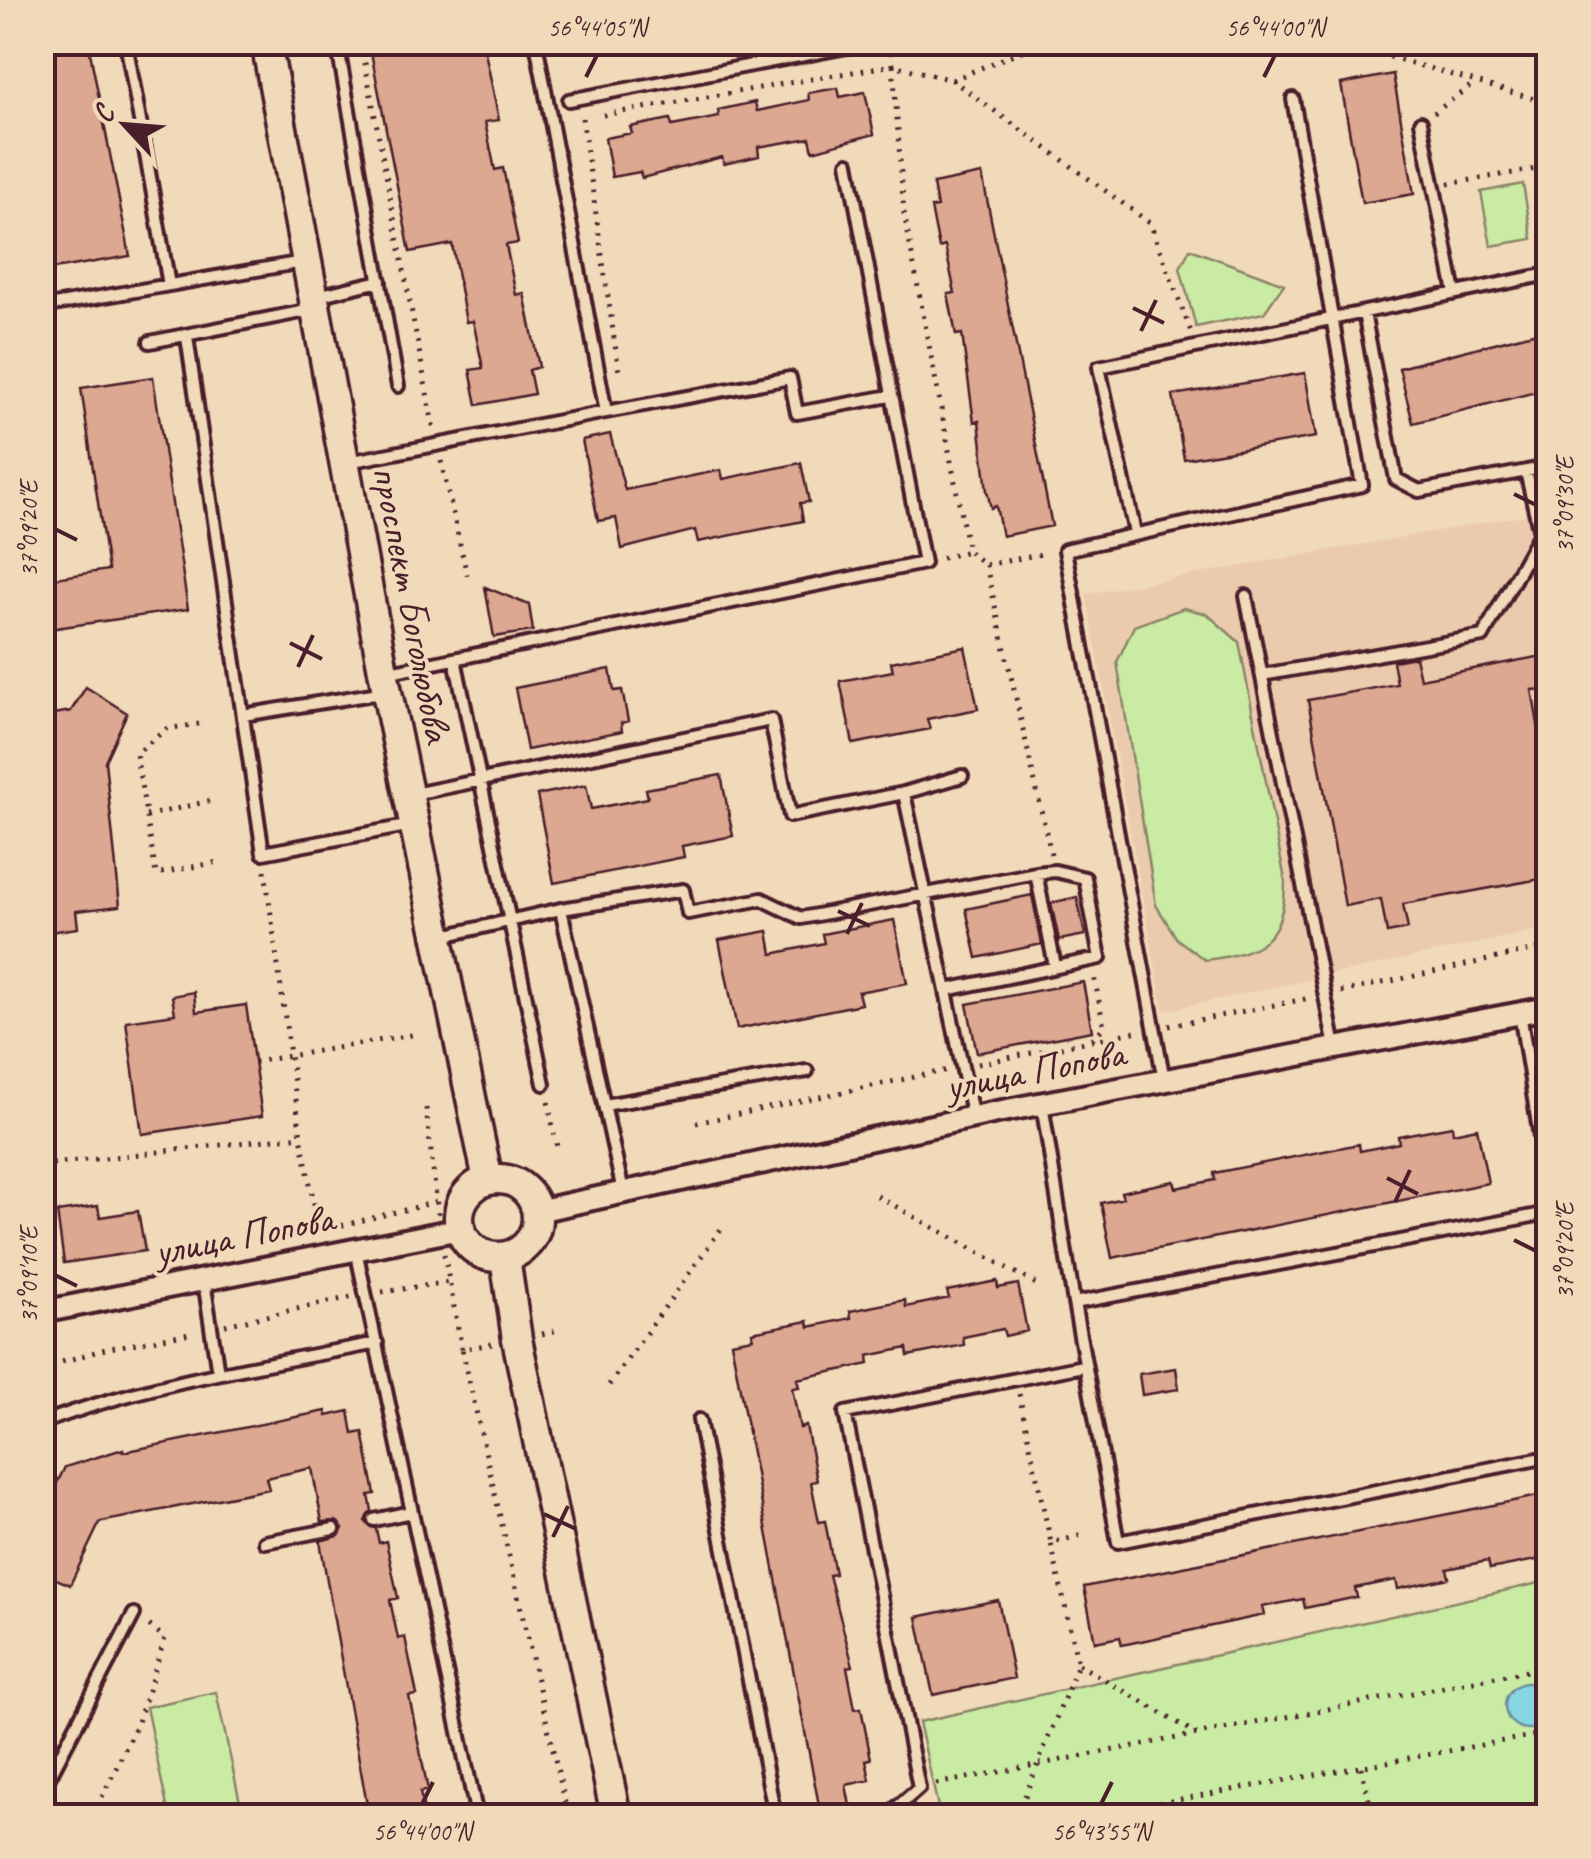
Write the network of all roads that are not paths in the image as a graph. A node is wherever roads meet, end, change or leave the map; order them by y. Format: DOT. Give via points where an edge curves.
graph roads {
  1 [pos="126,42"];
  2 [pos="266,42"];
  3 [pos="337,42"];
  4 [pos="536,42"];
  5 [pos="873,42"];
  6 [pos="1292,99"];
  7 [pos="569,100"];
  8 [pos="1422,122"];
  9 [pos="848,163"];
  10 [pos="309,261"];
  11 [pos="1548,274"];
  12 [pos="380,281"];
  13 [pos="169,286"];
  14 [pos="1454,293"];
  15 [pos="317,302"];
  16 [pos="42,306"];
  17 [pos="1364,313"];
  18 [pos="1332,320"];
  19 [pos="186,337"];
  20 [pos="150,342"];
  21 [pos="398,386"];
  22 [pos="890,396"];
  23 [pos="606,412"];
  24 [pos="344,463"];
  25 [pos="1548,466"];
  26 [pos="1526,471"];
  27 [pos="1135,533"];
  28 [pos="1246,596"];
  29 [pos="455,659"];
  30 [pos="1262,676"];
  31 [pos="385,683"];
  32 [pos="242,715"];
  33 [pos="962,776"];
  34 [pos="481,778"];
  35 [pos="904,792"];
  36 [pos="408,796"];
  37 [pos="414,825"];
  38 [pos="1036,873"];
  39 [pos="926,894"];
  40 [pos="560,909"];
  41 [pos="511,918"];
  42 [pos="437,937"];
  43 [pos="1055,966"];
  44 [pos="946,990"];
  45 [pos="1548,1008"];
  46 [pos="1520,1013"];
  47 [pos="1336,1048"];
  48 [pos="807,1071"];
  49 [pos="1164,1081"];
  50 [pos="544,1084"];
  51 [pos="1042,1104"];
  52 [pos="604,1105"];
  53 [pos="973,1118"];
  54 [pos="488,1180"];
  55 [pos="1548,1186"];
  56 [pos="623,1190"];
  57 [pos="537,1212"];
  58 [pos="1548,1213"];
  59 [pos="460,1229"];
  60 [pos="356,1249"];
  61 [pos="504,1257"];
  62 [pos="204,1278"];
  63 [pos="1074,1303"];
  64 [pos="42,1312"];
  65 [pos="377,1343"];
  66 [pos="1083,1366"];
  67 [pos="218,1374"];
  68 [pos="699,1420"];
  69 [pos="42,1423"];
  70 [pos="1548,1457"];
  71 [pos="412,1512"];
  72 [pos="374,1520"];
  73 [pos="334,1529"];
  74 [pos="265,1542"];
  75 [pos="134,1614"];
  76 [pos="42,1791"];
  77 [pos="476,1816"];
  78 [pos="616,1816"];
  79 [pos="776,1816"];
  80 [pos="887,1816"];
  1 -- 13 [label="lane"];
  2 -- 10 [label="main road, проспект Боголюбова"];
  3 -- 12 [label="lane"];
  4 -- 23 [label="lane"];
  5 -- 7 [label="lane"];
  6 -- 18 [label="lane"];
  8 -- 14 [label="lane"];
  9 -- 22 [label="lane"];
  10 -- 13 [label="lane"];
  10 -- 15 [label="main road, проспект Боголюбова"];
  11 -- 14 [label="lane"];
  12 -- 15 [label="lane"];
  12 -- 21 [label="lane"];
  13 -- 16 [label="lane"];
  14 -- 17 [label="lane"];
  15 -- 19 [label="lane"];
  15 -- 24 [label="main road, проспект Боголюбова"];
  17 -- 18 [label="lane"];
  17 -- 26 [label="lane" via="1396,479 1419,491"];
  18 -- 27 [label="lane" via="1362,485"];
  18 -- 27 [label="lane" via="1099,367"];
  19 -- 20 [label="lane"];
  19 -- 32 [label="lane"];
  22 -- 23 [label="lane" via="797,414 790,378"];
  22 -- 29 [label="lane" via="924,563"];
  23 -- 24 [label="lane"];
  24 -- 31 [label="main road, проспект Боголюбова"];
  25 -- 26 [label="lane"];
  26 -- 30 [label="lane" via="1540,533 1482,636"];
  27 -- 49 [label="lane" via="1065,550"];
  28 -- 30 [label="lane"];
  29 -- 31 [label="lane"];
  29 -- 34 [label="lane"];
  30 -- 47 [label="lane"];
  31 -- 32 [label="lane"];
  31 -- 36 [label="main road, проспект Боголюбова"];
  32 -- 37 [label="lane" via="263,853"];
  33 -- 35 [label="lane"];
  34 -- 35 [label="lane" via="770,720 790,816"];
  34 -- 36 [label="lane"];
  34 -- 41 [label="lane"];
  35 -- 39 [label="lane"];
  36 -- 37 [label="main road, проспект Боголюбова"];
  37 -- 42 [label="main road, проспект Боголюбова"];
  38 -- 39 [label="lane"];
  38 -- 43 [label="lane"];
  38 -- 43 [label="lane" via="1086,878 1100,958"];
  39 -- 40 [label="lane" via="801,918 762,899 688,914 682,890"];
  39 -- 44 [label="lane"];
  40 -- 41 [label="lane"];
  40 -- 52 [label="lane"];
  41 -- 42 [label="lane"];
  41 -- 50 [label="lane"];
  42 -- 54 [label="main road, проспект Боголюбова"];
  43 -- 44 [label="lane"];
  44 -- 53 [label="lane"];
  45 -- 46 [label="street, улица Попова"];
  46 -- 47 [label="street, улица Попова"];
  46 -- 55 [label="lane"];
  47 -- 49 [label="street, улица Попова"];
  48 -- 52 [label="lane"];
  49 -- 51 [label="street, улица Попова"];
  51 -- 53 [label="street, улица Попова"];
  51 -- 63 [label="lane"];
  52 -- 56 [label="lane"];
  53 -- 56 [label="street, улица Попова"];
  54 -- 57 [label="main road" via="519,1184"];
  54 -- 59 [label="main road" via="463,1198"];
  56 -- 57 [label="street, улица Попова"];
  57 -- 61 [label="main road" via="530,1241"];
  58 -- 63 [label="lane"];
  59 -- 60 [label="street, улица Попова"];
  59 -- 61 [label="main road" via="477,1252"];
  60 -- 62 [label="street, улица Попова"];
  60 -- 65 [label="lane"];
  61 -- 78 [label="main road"];
  62 -- 64 [label="street, улица Попова"];
  62 -- 67 [label="lane"];
  63 -- 66 [label="lane"];
  65 -- 67 [label="lane"];
  65 -- 71 [label="lane"];
  66 -- 70 [label="lane" via="1118,1542"];
  66 -- 80 [label="lane" via="845,1413 919,1788"];
  67 -- 69 [label="lane"];
  68 -- 79 [label="lane"];
  71 -- 72 [label="lane"];
  71 -- 77 [label="lane"];
  73 -- 74 [label="lane"];
  75 -- 76 [label="lane"];
}
